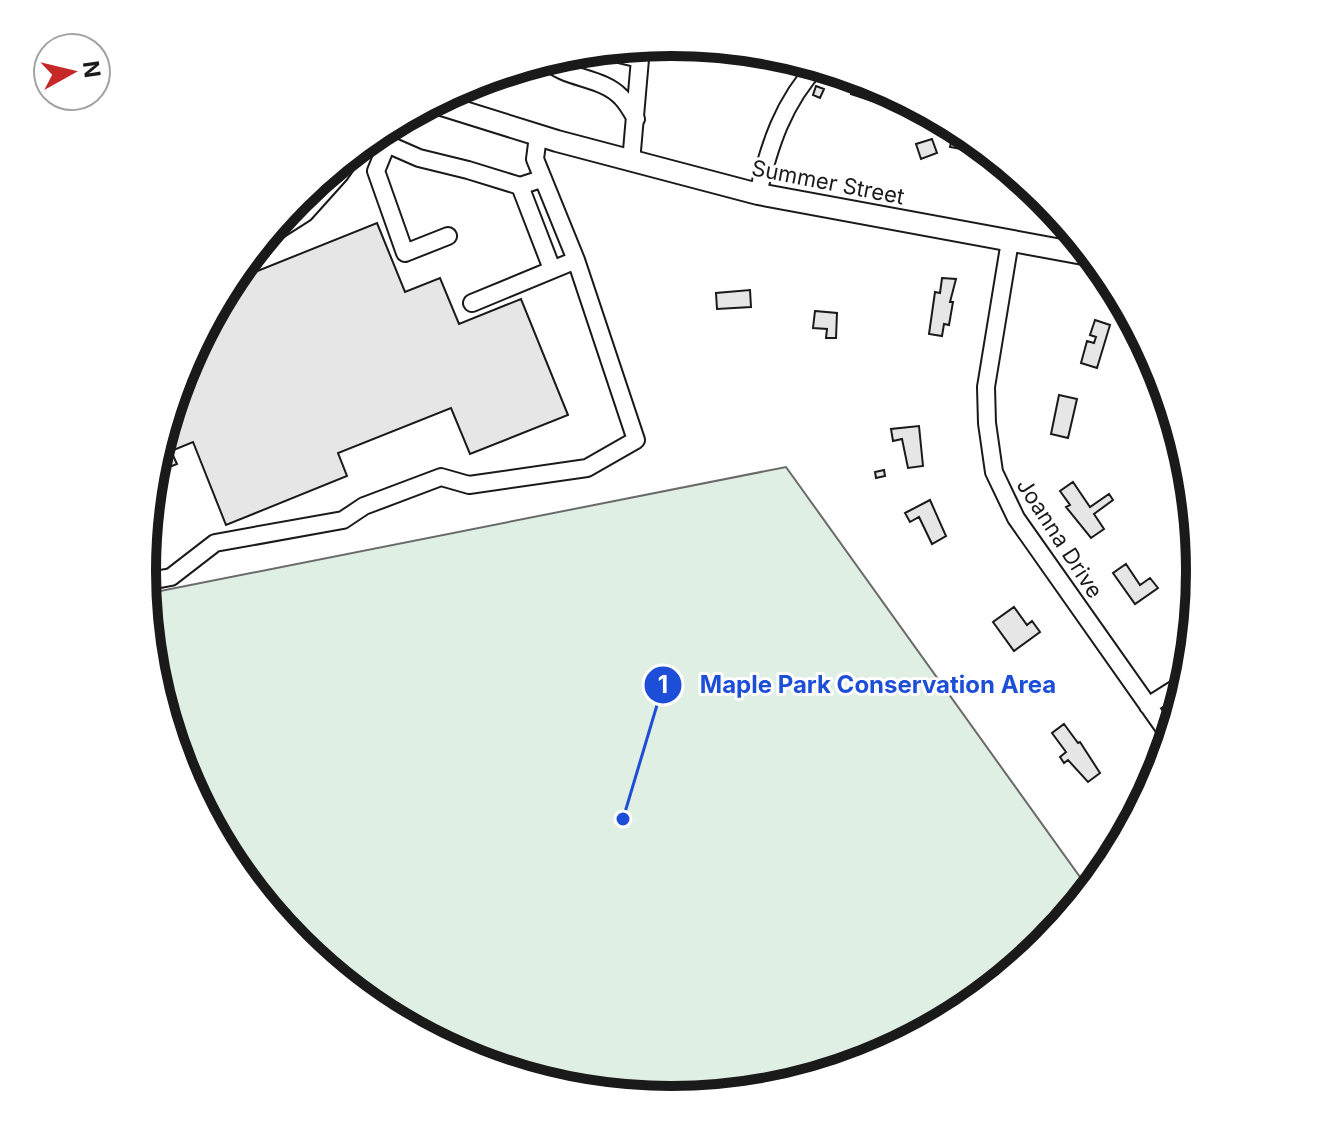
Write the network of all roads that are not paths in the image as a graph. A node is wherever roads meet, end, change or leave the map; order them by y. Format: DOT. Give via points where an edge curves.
graph roads {
  1 [pos="639,57"];
  2 [pos="559,69"];
  3 [pos="809,75"];
  4 [pos="448,107"];
  5 [pos="636,119"];
  6 [pos="547,139"];
  7 [pos="385,143"];
  8 [pos="378,148"];
  9 [pos="631,162"];
  10 [pos="541,179"];
  11 [pos="520,186"];
  12 [pos="326,189"];
  13 [pos="758,194"];
  14 [pos="295,219"];
  15 [pos="448,236"];
  16 [pos="1010,241"];
  17 [pos="1077,253"];
  18 [pos="576,260"];
  19 [pos="552,269"];
  20 [pos="472,303"];
  21 [pos="157,580"];
  22 [pos="1172,691"];
  23 [pos="1148,706"];
  24 [pos="1162,726"];
  1 -- 5 [label="street"];
  2 -- 5 [label="street" via="607,87"];
  3 -- 13 [label="street" via="771,140"];
  4 -- 6 [label="main road, Summer Street"];
  5 -- 9 [label="street"];
  6 -- 9 [label="main road, Summer Street"];
  6 -- 10 [label="street" via="535,159"];
  7 -- 11 [label="street" via="419,158"];
  8 -- 15 [label="street" via="376,171 405,253"];
  9 -- 13 [label="main road, Summer Street"];
  10 -- 11 [label="street"];
  10 -- 18 [label="street"];
  11 -- 19 [label="street"];
  12 -- 14 [label="street"];
  13 -- 16 [label="main road, Summer Street"];
  16 -- 17 [label="main road, Summer Street"];
  16 -- 23 [label="street, Joanna Drive" via="986,387 994,472 1016,518"];
  18 -- 19 [label="street"];
  18 -- 21 [label="street" via="636,440 587,468 469,485 441,477 364,506 343,520 215,543 171,577"];
  19 -- 20 [label="street"];
  22 -- 23 [label="street"];
  23 -- 24 [label="street, Joanna Drive"];
}
